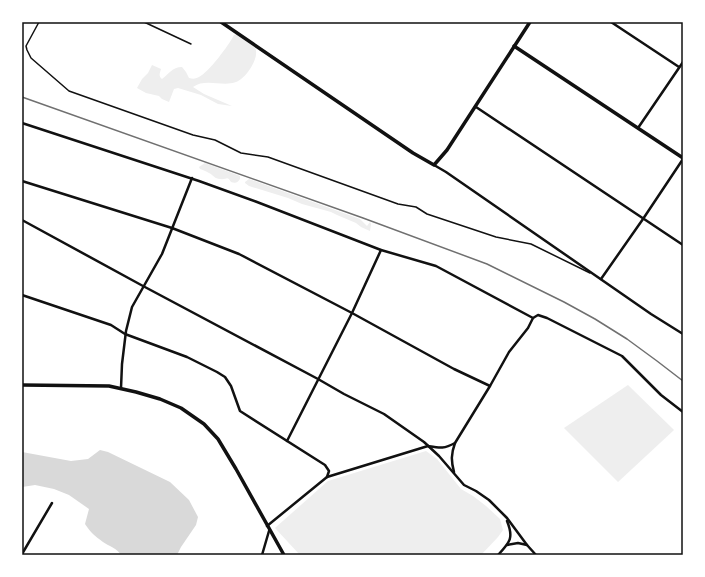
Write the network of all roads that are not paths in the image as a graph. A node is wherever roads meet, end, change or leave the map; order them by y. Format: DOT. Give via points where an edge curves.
graph roads {
  1 [pos="38,22"];
  2 [pos="144,22"];
  3 [pos="221,22"];
  4 [pos="530,22"];
  5 [pos="611,22"];
  6 [pos="191,44"];
  7 [pos="514,46"];
  8 [pos="683,62"];
  9 [pos="679,67"];
  10 [pos="476,106"];
  11 [pos="22,123"];
  12 [pos="638,128"];
  13 [pos="683,158"];
  14 [pos="434,165"];
  15 [pos="192,178"];
  16 [pos="22,181"];
  17 [pos="643,219"];
  18 [pos="22,220"];
  19 [pos="172,228"];
  20 [pos="683,245"];
  21 [pos="381,250"];
  22 [pos="601,279"];
  23 [pos="143,286"];
  24 [pos="22,295"];
  25 [pos="352,313"];
  26 [pos="533,318"];
  27 [pos="125,334"];
  28 [pos="683,334"];
  29 [pos="318,379"];
  30 [pos="22,385"];
  31 [pos="490,386"];
  32 [pos="121,388"];
  33 [pos="683,412"];
  34 [pos="287,441"];
  35 [pos="454,443"];
  36 [pos="428,446"];
  37 [pos="455,475"];
  38 [pos="327,477"];
  39 [pos="52,503"];
  40 [pos="506,518"];
  41 [pos="267,526"];
  42 [pos="270,531"];
  43 [pos="508,545"];
  44 [pos="527,545"];
  45 [pos="22,554"];
  46 [pos="262,555"];
  47 [pos="284,555"];
  48 [pos="498,555"];
  49 [pos="536,555"];
  1 -- 22 [label="lane" via="26,46 27,50 31,58 69,91 214,140 241,153 268,157 496,237 531,244"];
  2 -- 6 [label="lane"];
  3 -- 14 [label="street"];
  4 -- 7 [label="street"];
  5 -- 9 [label="street"];
  7 -- 10 [label="street"];
  7 -- 12 [label="street"];
  8 -- 9 [label="street"];
  9 -- 12 [label="street"];
  10 -- 14 [label="street"];
  10 -- 17 [label="street"];
  11 -- 15 [label="street"];
  12 -- 13 [label="street"];
  13 -- 17 [label="street"];
  14 -- 22 [label="street"];
  15 -- 19 [label="street"];
  15 -- 21 [label="street"];
  16 -- 19 [label="street"];
  17 -- 20 [label="street"];
  17 -- 22 [label="street"];
  18 -- 23 [label="street"];
  19 -- 23 [label="street" via="162,254"];
  19 -- 25 [label="street" via="239,254"];
  21 -- 25 [label="street"];
  21 -- 26 [label="street" via="436,266"];
  22 -- 28 [label="street"];
  23 -- 27 [label="street" via="132,307"];
  23 -- 29 [label="street"];
  24 -- 27 [label="street" via="111,325"];
  25 -- 29 [label="street"];
  25 -- 31 [label="street"];
  26 -- 31 [label="street" via="509,352"];
  26 -- 33 [label="street" via="538,315 547,318 622,356 661,395"];
  27 -- 32 [label="street"];
  27 -- 34 [label="street" via="187,357 225,377 240,411"];
  29 -- 34 [label="street"];
  29 -- 36 [label="street" via="384,414"];
  30 -- 32 [label="street"];
  31 -- 35 [label="street"];
  32 -- 41 [label="street" via="181,408 204,424 218,439 236,468"];
  34 -- 38 [label="street" via="325,465 329,471"];
  35 -- 36 [label="street" via="446,447"];
  35 -- 37 [label="street" via="451,463"];
  36 -- 37 [label="street"];
  36 -- 38 [label="street"];
  37 -- 40 [label="street" via="464,485 489,500"];
  38 -- 41 [label="street"];
  39 -- 45 [label="street"];
  40 -- 43 [label="street" via="511,532"];
  40 -- 44 [label="street"];
  41 -- 42 [label="street"];
  42 -- 46 [label="street"];
  42 -- 47 [label="street"];
  43 -- 44 [label="street"];
  43 -- 48 [label="street"];
  44 -- 49 [label="street"];
}
